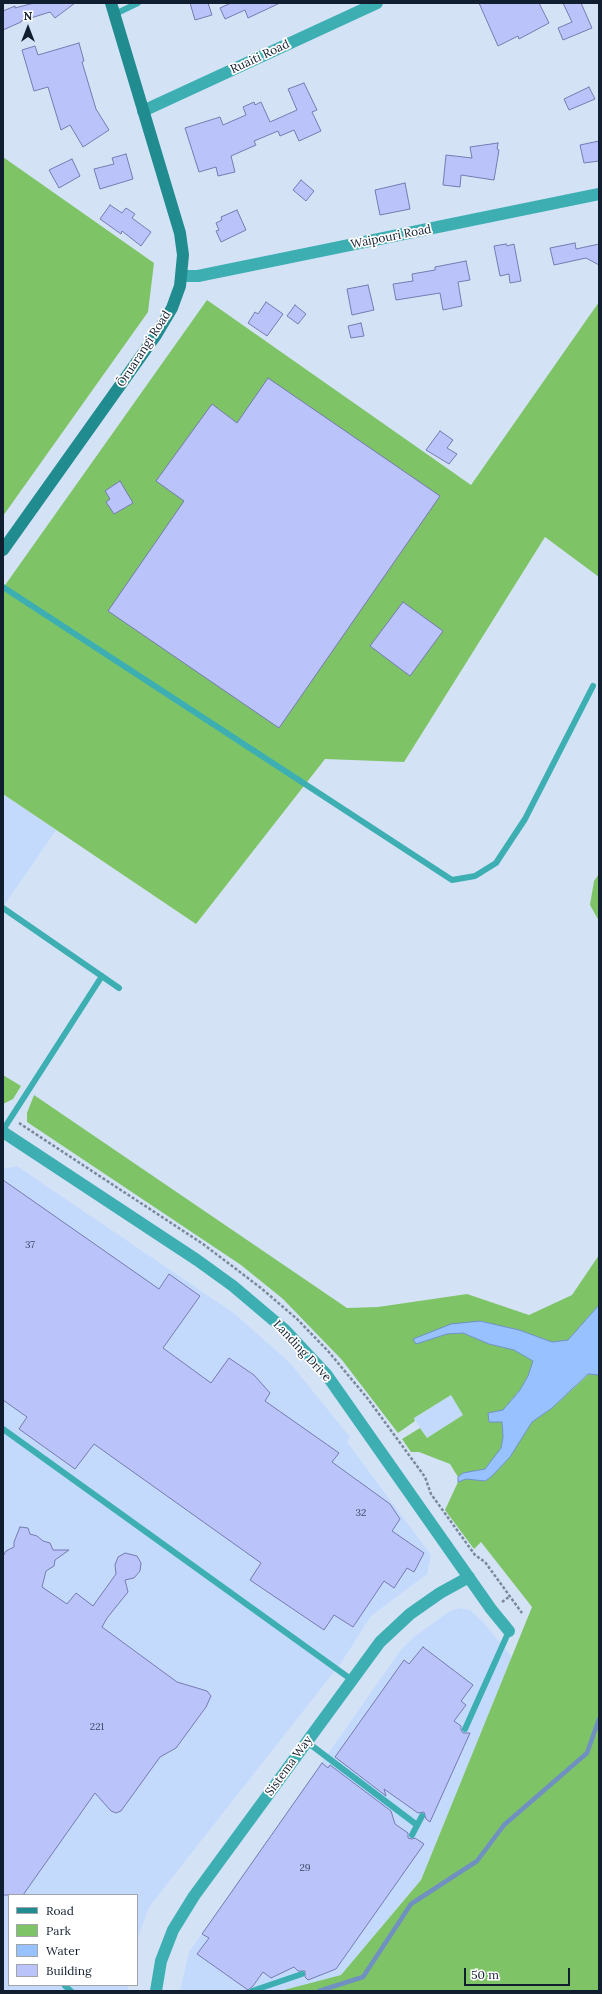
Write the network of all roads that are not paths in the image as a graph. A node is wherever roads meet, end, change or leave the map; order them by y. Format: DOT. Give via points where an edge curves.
graph roads {
  1 [pos="138,3"];
  2 [pos="376,3"];
  3 [pos="113,8"];
  4 [pos="144,111"];
  5 [pos="599,194"];
  6 [pos="182,276"];
  7 [pos="3,550"];
  8 [pos="3,587"];
  9 [pos="593,686"];
  10 [pos="3,908"];
  11 [pos="102,976"];
  12 [pos="119,988"];
  13 [pos="3,1131"];
  14 [pos="3,1429"];
  15 [pos="469,1577"];
  16 [pos="509,1631"];
  17 [pos="352,1680"];
  18 [pos="465,1729"];
  19 [pos="307,1742"];
  20 [pos="422,1816"];
  21 [pos="417,1824"];
  22 [pos="412,1835"];
  23 [pos="302,1974"];
  24 [pos="65,1986"];
  25 [pos="71,1991"];
  26 [pos="156,1991"];
  27 [pos="252,1991"];
  1 -- 3 [label="lane"];
  2 -- 4 [label="street, Ruaiti Road"];
  3 -- 4 [label="street, Ōruarangi Road"];
  4 -- 6 [label="street, Ōruarangi Road" via="180,233"];
  5 -- 6 [label="street, Waipouri Road" via="198,276"];
  6 -- 7 [label="street, Ōruarangi Road" via="177,296 156,334"];
  8 -- 9 [label="lane" via="452,880 475,876 496,863 525,819"];
  10 -- 11 [label="lane"];
  11 -- 12 [label="lane"];
  11 -- 13 [label="lane"];
  13 -- 15 [label="street, Landing Drive" via="197,1260 233,1286 285,1330 326,1374"];
  14 -- 17 [label="lane"];
  15 -- 16 [label="street, Landing Drive"];
  15 -- 17 [label="street, Sistema Way" via="440,1593 394,1627"];
  16 -- 18 [label="lane"];
  17 -- 19 [label="street, Sistema Way"];
  19 -- 21 [label="lane"];
  19 -- 26 [label="street, Sistema Way" via="194,1896 173,1930 161,1961"];
  20 -- 21 [label="lane"];
  21 -- 22 [label="lane"];
  23 -- 27 [label="lane"];
  24 -- 25 [label="lane"];
}
